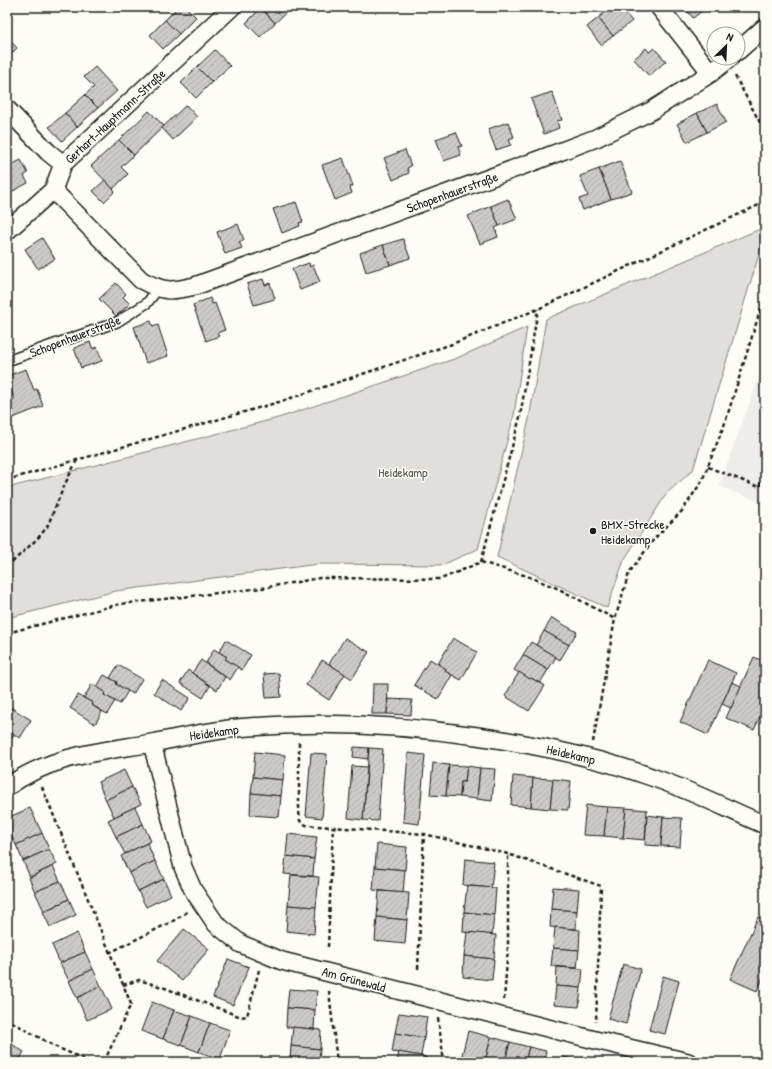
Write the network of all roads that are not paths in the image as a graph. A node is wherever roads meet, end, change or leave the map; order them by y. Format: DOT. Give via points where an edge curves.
graph roads {
  1 [pos="232,7"];
  2 [pos="659,7"];
  3 [pos="765,27"];
  4 [pos="746,44"];
  5 [pos="720,66"];
  6 [pos="711,73"];
  7 [pos="7,109"];
  8 [pos="63,164"];
  9 [pos="53,190"];
  10 [pos="7,231"];
  11 [pos="158,289"];
  12 [pos="7,361"];
  13 [pos="152,743"];
  14 [pos="7,787"];
  15 [pos="765,825"];
  16 [pos="688,1062"];
  1 -- 8 [label="street, Gerhart-Hauptmann-Straße"];
  2 -- 6 [label="street"];
  3 -- 4 [label="street, Schopenhauerstraße"];
  5 -- 6 [label="street, Schopenhauerstraße"];
  6 -- 11 [label="street, Schopenhauerstraße" via="651,111 589,141 194,286 176,290"];
  7 -- 8 [label="street"];
  8 -- 9 [label="street, Gerhart-Hauptmann-Straße"];
  9 -- 10 [label="street, Gerhart-Hauptmann-Straße"];
  9 -- 11 [label="street, Schopenhauerstraße" via="141,280"];
  11 -- 12 [label="lane, Schopenhauerstraße" via="147,303 117,322"];
  13 -- 14 [label="street, Heidekamp" via="60,760 35,770"];
  13 -- 15 [label="street, Heidekamp" via="248,727 323,724 449,732 520,742 590,758 660,780"];
  13 -- 16 [label="street, Am Grünewald" via="183,867 193,890 216,924 242,944 282,961"];
}
